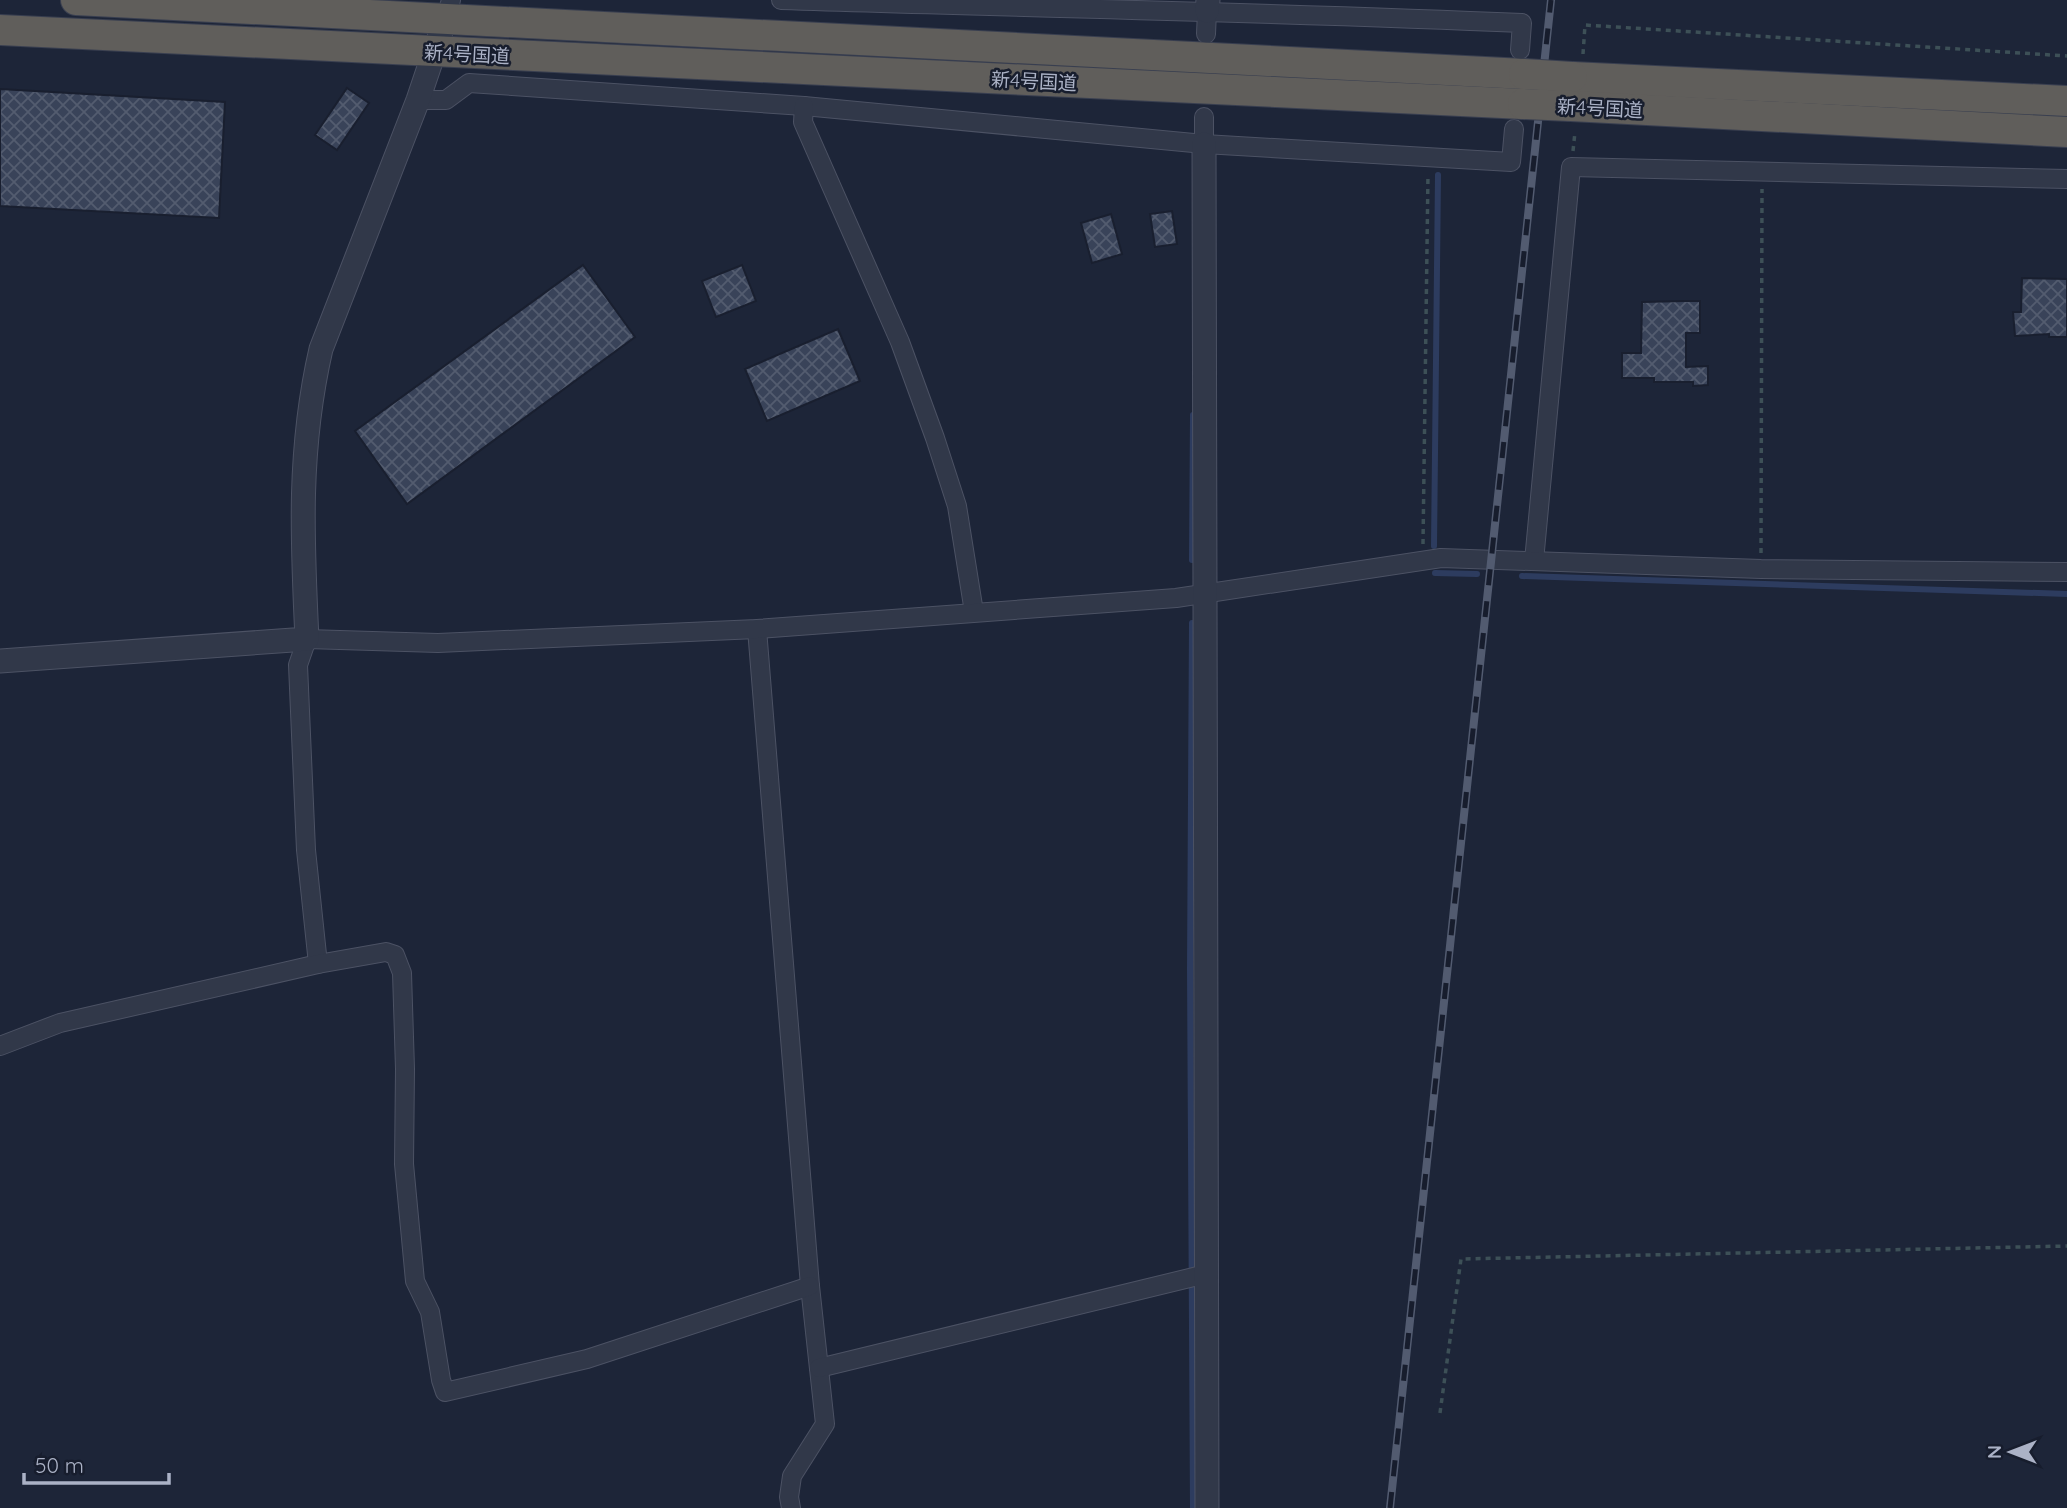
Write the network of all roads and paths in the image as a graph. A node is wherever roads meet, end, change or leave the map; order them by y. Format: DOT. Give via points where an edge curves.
graph roads {
  1 [pos="76,0"];
  2 [pos="781,0"];
  3 [pos="1208,6"];
  4 [pos="448,9"];
  5 [pos="0,30"];
  6 [pos="1206,34"];
  7 [pos="434,53"];
  8 [pos="2067,56"];
  9 [pos="1522,62"];
  10 [pos="1575,79"];
  11 [pos="418,100"];
  12 [pos="2067,101"];
  13 [pos="804,106"];
  14 [pos="1518,116"];
  15 [pos="1204,117"];
  16 [pos="2067,132"];
  17 [pos="1204,144"];
  18 [pos="1428,157"];
  19 [pos="1763,172"];
  20 [pos="2067,179"];
  21 [pos="1423,560"];
  22 [pos="1534,561"];
  23 [pos="1761,569"];
  24 [pos="2067,572"];
  25 [pos="1204,594"];
  26 [pos="974,612"];
  27 [pos="757,629"];
  28 [pos="307,639"];
  29 [pos="0,661"];
  30 [pos="318,964"];
  31 [pos="0,1045"];
  32 [pos="2067,1247"];
  33 [pos="1206,1274"];
  34 [pos="810,1286"];
  35 [pos="818,1368"];
  36 [pos="1440,1413"];
  37 [pos="791,1508"];
  38 [pos="1208,1508"];
  1 -- 4 [label="highway, 新4号国道"];
  2 -- 3 [label="street" via="1093,10"];
  3 -- 6 [label="street"];
  3 -- 9 [label="street" via="1522,23"];
  4 -- 7 [label="street"];
  4 -- 9 [label="highway, 新4号国道"];
  5 -- 7 [label="highway, 新4号国道"];
  7 -- 11 [label="street"];
  7 -- 14 [label="highway, 新4号国道"];
  8 -- 10 [label="path" via="1586,25"];
  9 -- 10 [label="highway, 新4号国道, bridge"];
  10 -- 12 [label="highway, 新4号国道"];
  10 -- 14 [label="highway, 新4号国道, bridge"];
  10 -- 16 [label="highway, 新4号国道"];
  11 -- 13 [label="street" via="446,100 468,83"];
  11 -- 28 [label="street" via="321,349 312,390 302,491"];
  13 -- 17 [label="street"];
  13 -- 26 [label="street" via="803,122 900,342 935,438 957,506"];
  14 -- 18 [label="street" via="1511,162"];
  15 -- 17 [label="street"];
  17 -- 18 [label="street"];
  17 -- 25 [label="street"];
  18 -- 21 [label="path"];
  19 -- 20 [label="street"];
  19 -- 22 [label="street" via="1571,167"];
  19 -- 23 [label="path"];
  21 -- 22 [label="street"];
  21 -- 25 [label="street"];
  22 -- 23 [label="street"];
  23 -- 24 [label="street"];
  25 -- 26 [label="street"];
  25 -- 33 [label="street"];
  26 -- 27 [label="street"];
  27 -- 28 [label="street" via="438,643"];
  27 -- 34 [label="street"];
  28 -- 29 [label="street"];
  28 -- 30 [label="street" via="298,665 306,850"];
  30 -- 31 [label="street" via="60,1023"];
  30 -- 34 [label="street" via="386,952 395,955 402,973 404,1164 415,1281 430,1312 445,1392 587,1359"];
  32 -- 36 [label="path" via="1461,1259"];
  33 -- 35 [label="street"];
  33 -- 38 [label="street"];
  34 -- 35 [label="street"];
  35 -- 37 [label="street" via="825,1424 792,1476"];
}
